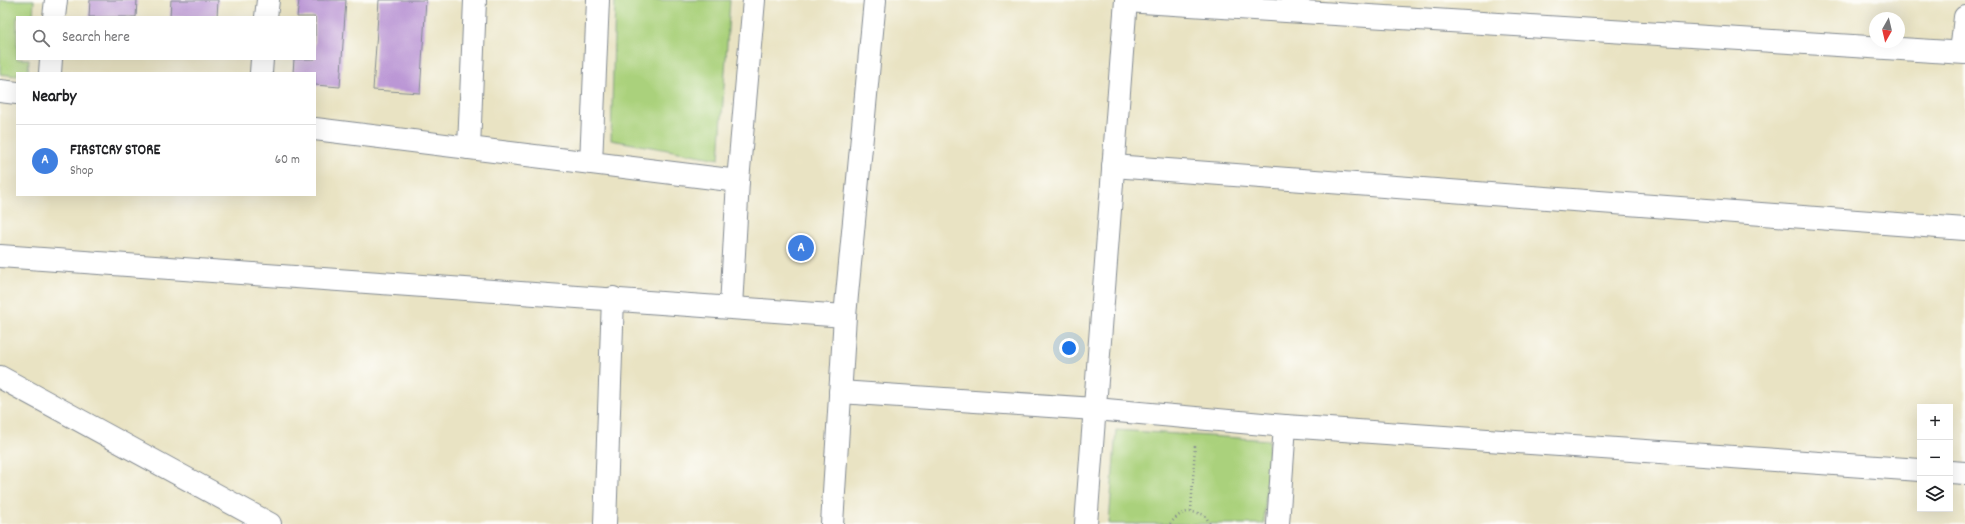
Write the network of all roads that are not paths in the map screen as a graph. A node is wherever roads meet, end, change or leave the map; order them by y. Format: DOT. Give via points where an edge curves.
graph roads {
  1 [pos="56,0"];
  2 [pos="268,0"];
  3 [pos="476,0"];
  4 [pos="598,0"];
  5 [pos="754,0"];
  6 [pos="875,0"];
  7 [pos="1126,0"];
  8 [pos="1379,9"];
  9 [pos="54,16"];
  10 [pos="266,16"];
  11 [pos="1965,17"];
  12 [pos="1963,53"];
  13 [pos="51,60"];
  14 [pos="262,60"];
  15 [pos="50,72"];
  16 [pos="261,72"];
  17 [pos="0,91"];
  18 [pos="16,93"];
  19 [pos="316,129"];
  20 [pos="469,148"];
  21 [pos="591,163"];
  22 [pos="1113,166"];
  23 [pos="738,181"];
  24 [pos="1965,229"];
  25 [pos="0,256"];
  26 [pos="613,298"];
  27 [pos="731,307"];
  28 [pos="845,316"];
  29 [pos="0,377"];
  30 [pos="840,392"];
  31 [pos="1095,409"];
  32 [pos="1285,426"];
  33 [pos="1917,470"];
  34 [pos="1953,472"];
  35 [pos="1965,473"];
  36 [pos="270,524"];
  37 [pos="605,524"];
  38 [pos="832,524"];
  39 [pos="1086,524"];
  40 [pos="1278,524"];
  1 -- 9 [label="street"];
  2 -- 10 [label="street"];
  3 -- 20 [label="street"];
  4 -- 21 [label="street"];
  5 -- 23 [label="street"];
  6 -- 28 [label="street"];
  7 -- 8 [label="street"];
  7 -- 22 [label="street"];
  8 -- 12 [label="street"];
  11 -- 12 [label="street"];
  13 -- 15 [label="street"];
  14 -- 16 [label="street"];
  17 -- 18 [label="street"];
  19 -- 20 [label="street"];
  20 -- 21 [label="street"];
  21 -- 23 [label="street"];
  22 -- 24 [label="street"];
  22 -- 31 [label="street"];
  23 -- 27 [label="street"];
  25 -- 26 [label="street"];
  26 -- 27 [label="street"];
  26 -- 37 [label="street"];
  27 -- 28 [label="street"];
  28 -- 30 [label="street"];
  29 -- 36 [label="street"];
  30 -- 31 [label="street"];
  30 -- 38 [label="street"];
  31 -- 32 [label="street"];
  31 -- 39 [label="street"];
  32 -- 33 [label="street"];
  32 -- 40 [label="street"];
  34 -- 35 [label="street"];
}
